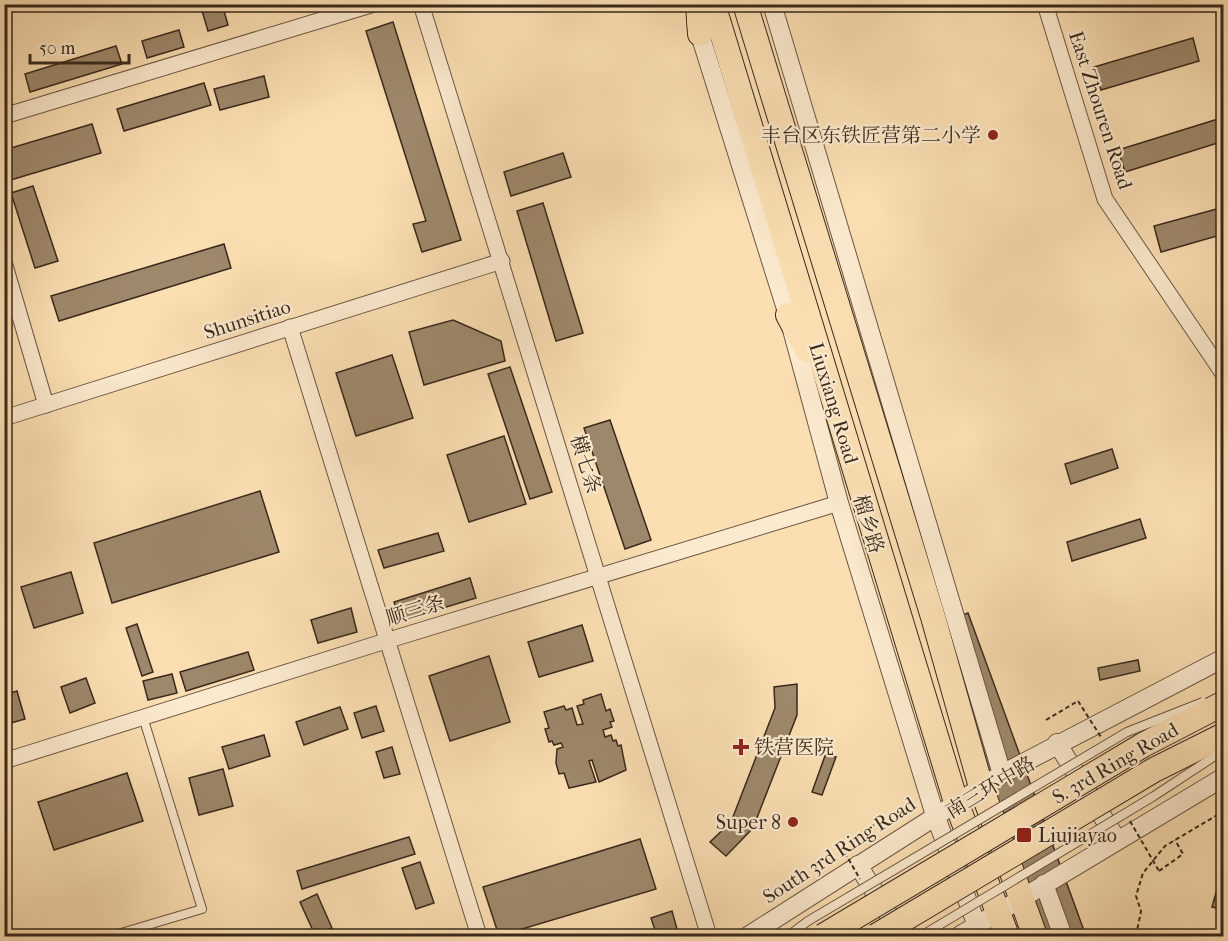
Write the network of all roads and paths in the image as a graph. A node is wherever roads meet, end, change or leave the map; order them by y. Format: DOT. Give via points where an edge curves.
graph roads {
  1 [pos="374,4"];
  2 [pos="421,4"];
  3 [pos="690,4"];
  4 [pos="698,4"];
  5 [pos="712,4"];
  6 [pos="745,4"];
  7 [pos="772,4"];
  8 [pos="1045,4"];
  9 [pos="699,34"];
  10 [pos="4,116"];
  11 [pos="502,261"];
  12 [pos="4,262"];
  13 [pos="788,315"];
  14 [pos="290,327"];
  15 [pos="1224,375"];
  16 [pos="832,396"];
  17 [pos="46,405"];
  18 [pos="4,418"];
  19 [pos="839,502"];
  20 [pos="599,578"];
  21 [pos="389,639"];
  22 [pos="1224,658"];
  23 [pos="1224,693"];
  24 [pos="1078,701"];
  25 [pos="1224,703"];
  26 [pos="142,717"];
  27 [pos="1046,720"];
  28 [pos="1224,735"];
  29 [pos="1057,743"];
  30 [pos="1224,750"];
  31 [pos="4,761"];
  32 [pos="1002,774"];
  33 [pos="1224,777"];
  34 [pos="981,787"];
  35 [pos="956,802"];
  36 [pos="1224,811"];
  37 [pos="935,815"];
  38 [pos="874,825"];
  39 [pos="1117,840"];
  40 [pos="1175,840"];
  41 [pos="842,846"];
  42 [pos="858,865"];
  43 [pos="1159,871"];
  44 [pos="1044,884"];
  45 [pos="1022,898"];
  46 [pos="998,913"];
  47 [pos="979,931"];
  48 [pos="111,936"];
  49 [pos="479,936"];
  50 [pos="709,936"];
  51 [pos="747,936"];
  52 [pos="788,936"];
  53 [pos="823,936"];
  54 [pos="876,936"];
  55 [pos="902,936"];
  56 [pos="921,936"];
  57 [pos="959,936"];
  58 [pos="1007,936"];
  59 [pos="1035,936"];
  60 [pos="1064,936"];
  61 [pos="1136,936"];
  1 -- 10 [label="street"];
  2 -- 11 [label="street, 横七条"];
  3 -- 9 [label="street, 榴乡路"];
  4 -- 9 [label="main road"];
  5 -- 16 [label="main road, Liuxiang Road"];
  6 -- 34 [label="main road, Liuxiang Road" via="933,617"];
  7 -- 32 [label="street"];
  8 -- 15 [label="street, East Zhouren Road" via="1105,199"];
  9 -- 13 [label="street, 榴乡路"];
  11 -- 14 [label="street, Shunsitiao"];
  11 -- 20 [label="street, 横七条"];
  12 -- 17 [label="street"];
  13 -- 16 [label="main road"];
  13 -- 19 [label="street, 榴乡路"];
  14 -- 17 [label="street, Shunsitiao"];
  14 -- 21 [label="street"];
  16 -- 35 [label="main road, Liuxiang Road"];
  17 -- 18 [label="street, Shunsitiao"];
  19 -- 20 [label="street, 顺三条"];
  19 -- 37 [label="street, 榴乡路"];
  20 -- 21 [label="street, 顺三条"];
  20 -- 50 [label="street, 横七条"];
  21 -- 26 [label="street, 顺三条"];
  21 -- 49 [label="street"];
  22 -- 29 [label="street, 南三环中路"];
  23 -- 52 [label="lane, 南三环中路, bridge" via="1127,732"];
  24 -- 27 [label="path"];
  25 -- 53 [label="main road, S. 3rd Ring Road, bridge" via="1143,745"];
  26 -- 31 [label="street, 顺三条"];
  26 -- 48 [label="lane" via="202,909"];
  28 -- 54 [label="main road, bridge" via="1154,770"];
  29 -- 32 [label="street, 南三环中路"];
  29 -- 39 [label="street"];
  30 -- 56 [label="lane, bridge"];
  32 -- 34 [label="street, 南三环中路"];
  33 -- 39 [label="street"];
  34 -- 35 [label="street, 南三环中路"];
  34 -- 45 [label="main road, Liuxiang Road"];
  35 -- 37 [label="street, South 3rd Ring Road"];
  35 -- 46 [label="main road, Liuxiang Road"];
  36 -- 40 [label="path"];
  37 -- 42 [label="street, South 3rd Ring Road"];
  37 -- 47 [label="street, 榴乡路"];
  38 -- 41 [label="path"];
  39 -- 44 [label="street"];
  40 -- 43 [label="path" via="1183,854"];
  40 -- 61 [label="path" via="1165,846 1143,873 1136,896 1141,911"];
  42 -- 51 [label="street, South 3rd Ring Road"];
  42 -- 55 [label="street"];
  44 -- 45 [label="street"];
  44 -- 60 [label="street"];
  45 -- 46 [label="street"];
  45 -- 59 [label="main road, Liuxiang Road"];
  46 -- 47 [label="street"];
  46 -- 58 [label="main road, Liuxiang Road"];
  47 -- 57 [label="street"];
}
